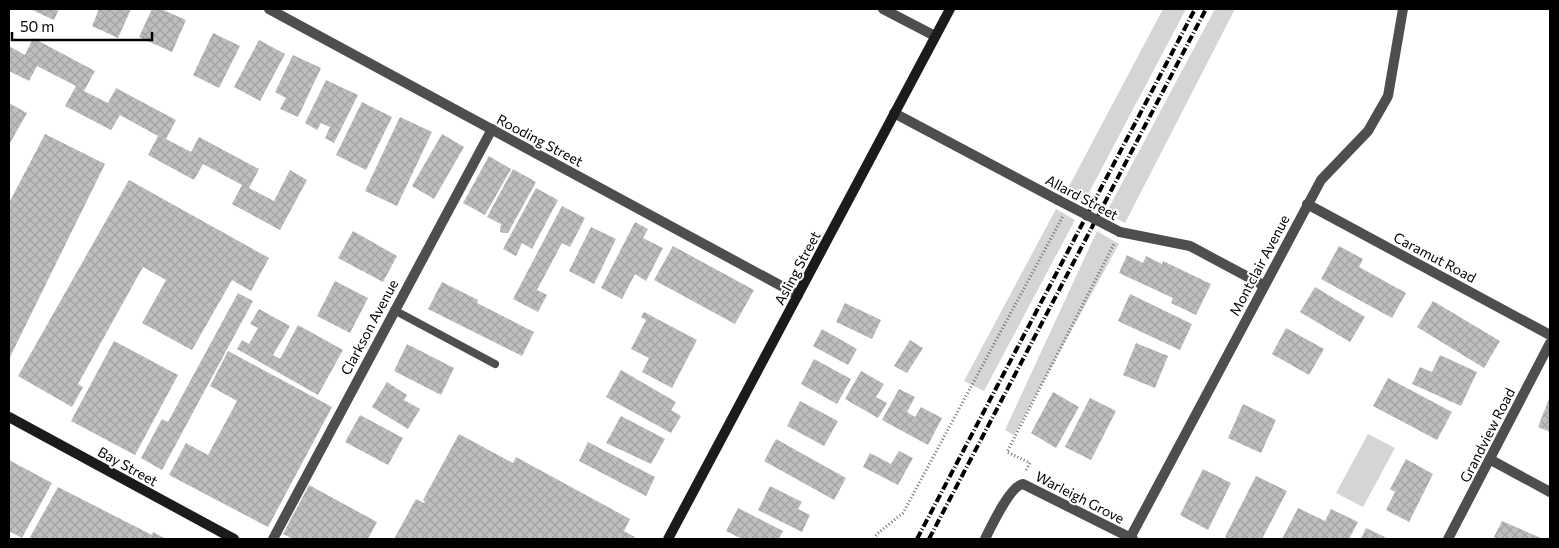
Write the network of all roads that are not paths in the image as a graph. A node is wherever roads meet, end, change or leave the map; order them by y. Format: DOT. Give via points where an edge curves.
graph roads {
  1 [pos="269,9"];
  2 [pos="882,9"];
  3 [pos="950,9"];
  4 [pos="1403,9"];
  5 [pos="281,11"];
  6 [pos="935,36"];
  7 [pos="894,113"];
  8 [pos="492,129"];
  9 [pos="1307,204"];
  10 [pos="1263,285"];
  11 [pos="798,295"];
  12 [pos="394,310"];
  13 [pos="1550,335"];
  14 [pos="1550,343"];
  15 [pos="495,364"];
  16 [pos="9,416"];
  17 [pos="1491,460"];
  18 [pos="1550,492"];
  19 [pos="1132,538"];
  20 [pos="234,539"];
  21 [pos="273,539"];
  22 [pos="668,539"];
  23 [pos="984,539"];
  24 [pos="1448,539"];
  1 -- 5 [label="street, Rooding Street"];
  2 -- 6 [label="street"];
  3 -- 6 [label="street, Asling Street"];
  4 -- 9 [label="street, Montclair Avenue" via="1388,96 1368,131 1321,180"];
  5 -- 8 [label="street, Rooding Street"];
  6 -- 7 [label="street, Asling Street"];
  7 -- 10 [label="street, Allard Street, bridge" via="1120,232 1190,246"];
  7 -- 11 [label="street, Asling Street"];
  8 -- 11 [label="street, Rooding Street"];
  8 -- 12 [label="street, Clarkson Avenue"];
  9 -- 10 [label="street, Montclair Avenue"];
  9 -- 13 [label="street, Caramut Road"];
  10 -- 19 [label="street, Montclair Avenue"];
  11 -- 22 [label="street, Asling Street"];
  12 -- 15 [label="lane"];
  12 -- 21 [label="street, Clarkson Avenue"];
  14 -- 17 [label="street, Grandview Road"];
  16 -- 20 [label="street, Bay Street"];
  17 -- 18 [label="street"];
  17 -- 24 [label="street, Grandview Road"];
  19 -- 23 [label="street, Warleigh Grove" via="1028,485 1019,484"];
}
